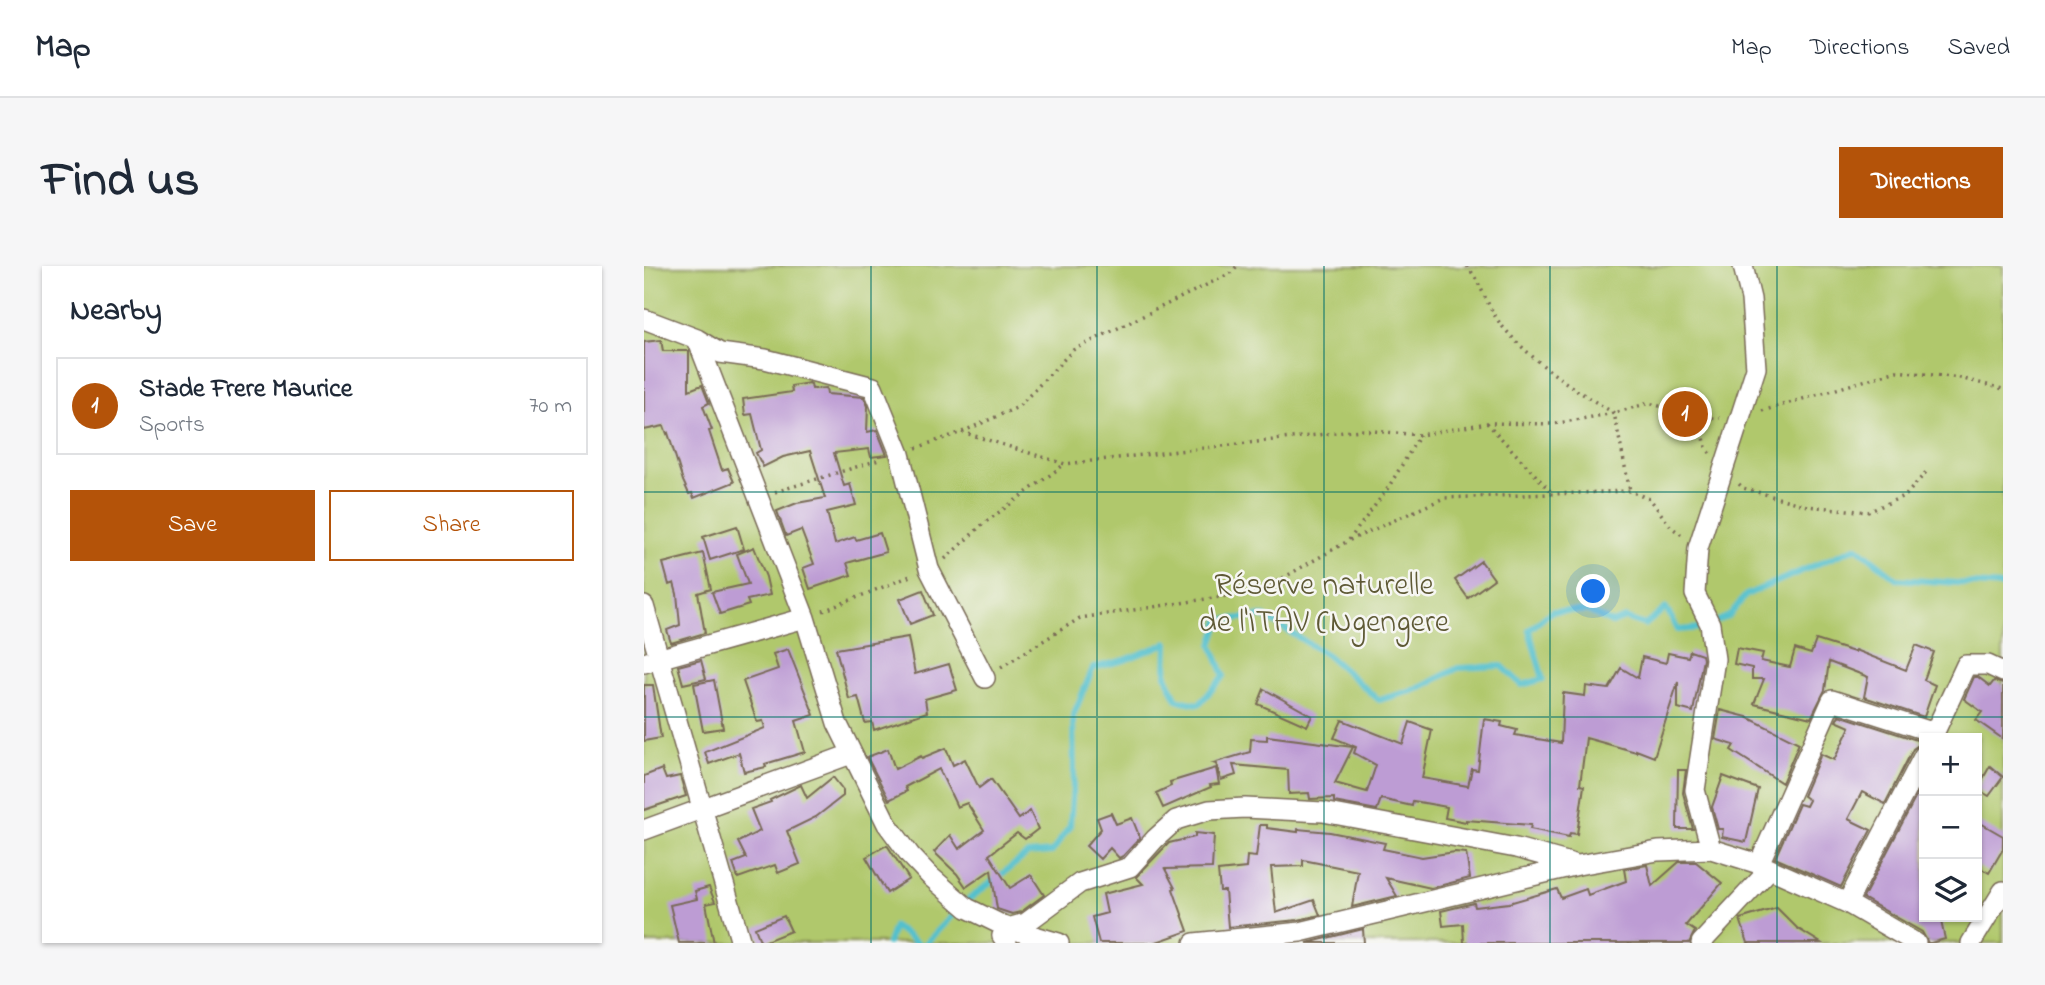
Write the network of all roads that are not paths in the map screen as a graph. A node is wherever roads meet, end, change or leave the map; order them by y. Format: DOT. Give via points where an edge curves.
graph roads {
  1 [pos="1743,266"];
  2 [pos="644,319"];
  3 [pos="696,339"];
  4 [pos="644,606"];
  5 [pos="805,618"];
  6 [pos="651,662"];
  7 [pos="2003,672"];
  8 [pos="985,678"];
  9 [pos="1926,733"];
  10 [pos="1935,733"];
  11 [pos="850,754"];
  12 [pos="1919,765"];
  13 [pos="703,807"];
  14 [pos="644,830"];
  15 [pos="1711,849"];
  16 [pos="1578,865"];
  17 [pos="1764,867"];
  18 [pos="2003,891"];
  19 [pos="1847,903"];
  20 [pos="1008,936"];
  21 [pos="1301,938"];
  22 [pos="741,943"];
  23 [pos="1059,943"];
  24 [pos="1194,943"];
  25 [pos="1701,943"];
  26 [pos="1916,943"];
  27 [pos="1971,943"];
  1 -- 15 [label="street" via="1751,299 1756,368 1698,548 1695,594 1711,632 1715,659 1695,790"];
  2 -- 3 [label="street"];
  3 -- 5 [label="street"];
  3 -- 8 [label="street" via="720,353 765,359 873,387 900,454 929,569"];
  4 -- 6 [label="street"];
  5 -- 6 [label="street"];
  5 -- 11 [label="street"];
  6 -- 13 [label="street"];
  7 -- 10 [label="street" via="1966,665"];
  9 -- 17 [label="street" via="1832,700"];
  11 -- 13 [label="street"];
  11 -- 20 [label="street" via="887,824 910,855 967,908"];
  12 -- 19 [label="street"];
  13 -- 14 [label="street"];
  13 -- 22 [label="street"];
  15 -- 16 [label="street" via="1658,851"];
  15 -- 17 [label="street"];
  16 -- 20 [label="street" via="1516,848 1324,812 1245,807 1209,810 1176,820 1130,866 1080,883"];
  16 -- 21 [label="street"];
  17 -- 19 [label="street"];
  17 -- 25 [label="street"];
  18 -- 27 [label="street"];
  19 -- 26 [label="street"];
  20 -- 23 [label="street"];
  21 -- 24 [label="street"];
}
